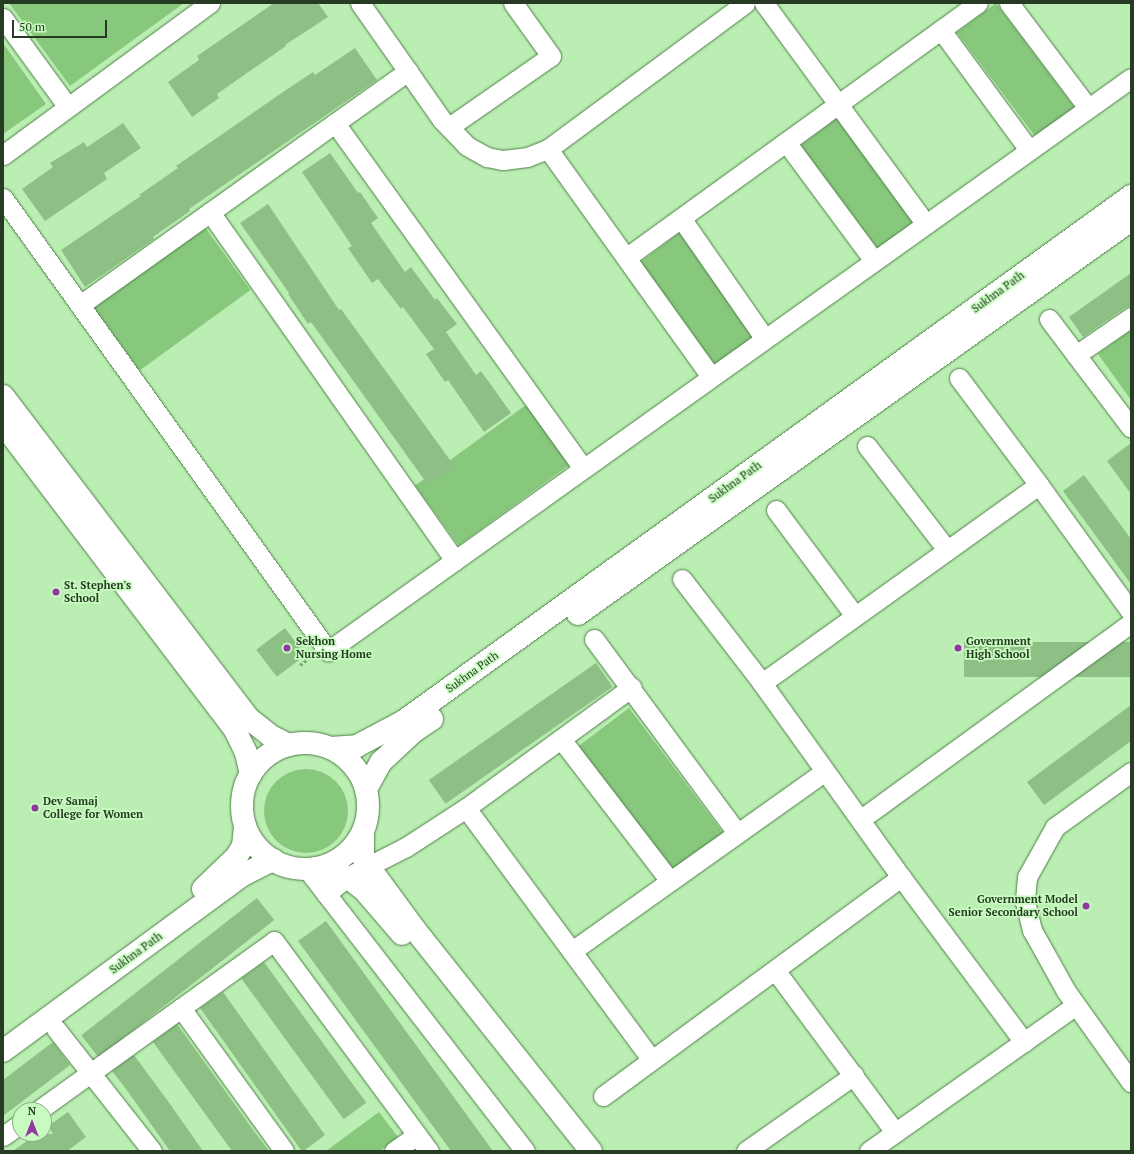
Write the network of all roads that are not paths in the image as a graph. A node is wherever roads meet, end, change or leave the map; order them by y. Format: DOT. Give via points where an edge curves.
graph roads {
  1 [pos="210,3"];
  2 [pos="360,3"];
  3 [pos="745,3"];
  4 [pos="764,3"];
  5 [pos="978,3"];
  6 [pos="1009,3"];
  7 [pos="519,5"];
  8 [pos="3,18"];
  9 [pos="940,30"];
  10 [pos="408,72"];
  11 [pos="1131,78"];
  12 [pos="839,104"];
  13 [pos="68,107"];
  14 [pos="1088,108"];
  15 [pos="335,123"];
  16 [pos="449,128"];
  17 [pos="786,142"];
  18 [pos="548,148"];
  19 [pos="1029,150"];
  20 [pos="3,155"];
  21 [pos="1131,196"];
  22 [pos="3,198"];
  23 [pos="210,212"];
  24 [pos="681,218"];
  25 [pos="1131,220"];
  26 [pos="926,224"];
  27 [pos="627,258"];
  28 [pos="874,261"];
  29 [pos="80,305"];
  30 [pos="1131,317"];
  31 [pos="1049,319"];
  32 [pos="765,338"];
  33 [pos="1076,355"];
  34 [pos="712,377"];
  35 [pos="959,378"];
  36 [pos="3,396"];
  37 [pos="3,424"];
  38 [pos="1131,428"];
  39 [pos="867,446"];
  40 [pos="583,468"];
  41 [pos="1039,485"];
  42 [pos="776,510"];
  43 [pos="947,550"];
  44 [pos="455,560"];
  45 [pos="682,579"];
  46 [pos="1131,612"];
  47 [pos="855,616"];
  48 [pos="1131,623"];
  49 [pos="594,638"];
  50 [pos="762,683"];
  51 [pos="632,687"];
  52 [pos="561,739"];
  53 [pos="289,745"];
  54 [pos="330,748"];
  55 [pos="824,772"];
  56 [pos="1131,772"];
  57 [pos="251,774"];
  58 [pos="366,789"];
  59 [pos="466,808"];
  60 [pos="861,820"];
  61 [pos="245,826"];
  62 [pos="363,832"];
  63 [pos="737,833"];
  64 [pos="273,860"];
  65 [pos="369,867"];
  66 [pos="311,869"];
  67 [pos="348,877"];
  68 [pos="900,877"];
  69 [pos="670,881"];
  70 [pos="326,894"];
  71 [pos="572,951"];
  72 [pos="775,970"];
  73 [pos="1076,1006"];
  74 [pos="181,1008"];
  75 [pos="56,1030"];
  76 [pos="3,1034"];
  77 [pos="1024,1042"];
  78 [pos="3,1051"];
  79 [pos="652,1060"];
  80 [pos="89,1073"];
  81 [pos="854,1075"];
  82 [pos="1131,1082"];
  83 [pos="603,1096"];
  84 [pos="50,1102"];
  85 [pos="12,1130"];
  86 [pos="895,1132"];
  87 [pos="417,1135"];
  88 [pos="3,1136"];
  89 [pos="152,1151"];
  90 [pos="284,1151"];
  91 [pos="394,1151"];
  92 [pos="429,1151"];
  93 [pos="525,1151"];
  94 [pos="574,1151"];
  95 [pos="591,1151"];
  96 [pos="746,1151"];
  97 [pos="869,1151"];
  1 -- 13 [label="street"];
  2 -- 10 [label="street"];
  3 -- 18 [label="street"];
  4 -- 12 [label="street"];
  5 -- 9 [label="street"];
  6 -- 14 [label="street"];
  7 -- 16 [label="street" via="551,56"];
  8 -- 13 [label="street"];
  9 -- 12 [label="street"];
  9 -- 19 [label="street"];
  10 -- 15 [label="street"];
  10 -- 16 [label="street"];
  11 -- 14 [label="street"];
  12 -- 17 [label="street"];
  12 -- 26 [label="street"];
  13 -- 20 [label="street"];
  14 -- 19 [label="street"];
  15 -- 23 [label="street"];
  15 -- 40 [label="street"];
  16 -- 18 [label="street" via="467,146 487,157 503,160 527,156"];
  17 -- 24 [label="street"];
  17 -- 28 [label="street"];
  18 -- 27 [label="street"];
  19 -- 26 [label="street"];
  21 -- 54 [label="main road, Sukhna Path" via="404,721 357,746"];
  22 -- 29 [label="street"];
  23 -- 29 [label="street"];
  23 -- 44 [label="street"];
  24 -- 27 [label="street"];
  24 -- 32 [label="street"];
  25 -- 58 [label="main road, Sukhna Path" via="413,732 381,762"];
  26 -- 28 [label="street"];
  27 -- 34 [label="street"];
  28 -- 32 [label="street"];
  29 -- 44 [label="street" via="328,651"];
  30 -- 33 [label="street"];
  31 -- 33 [label="street"];
  32 -- 34 [label="street"];
  33 -- 38 [label="street"];
  34 -- 40 [label="street"];
  35 -- 41 [label="street"];
  36 -- 53 [label="main road" via="248,718 271,736"];
  37 -- 57 [label="main road" via="234,728 246,753"];
  39 -- 43 [label="street"];
  40 -- 44 [label="street"];
  41 -- 43 [label="street"];
  41 -- 46 [label="street"];
  42 -- 47 [label="street"];
  43 -- 47 [label="street"];
  45 -- 50 [label="street"];
  47 -- 50 [label="street"];
  48 -- 60 [label="street"];
  49 -- 51 [label="street"];
  50 -- 55 [label="street"];
  51 -- 52 [label="street"];
  51 -- 63 [label="street"];
  52 -- 59 [label="street"];
  52 -- 69 [label="street"];
  53 -- 54 [label="main road" via="310,743"];
  53 -- 57 [label="main road" via="267,756"];
  54 -- 58 [label="main road" via="353,765"];
  55 -- 60 [label="street"];
  55 -- 63 [label="street"];
  56 -- 73 [label="street" via="1054,828 1026,877 1025,902 1032,930"];
  57 -- 61 [label="main road" via="242,799"];
  58 -- 62 [label="main road" via="368,804"];
  59 -- 65 [label="street" via="406,847"];
  59 -- 71 [label="street"];
  60 -- 68 [label="street"];
  61 -- 64 [label="main road" via="256,846"];
  61 -- 76 [label="main road, Sukhna Path" via="243,846 237,856 197,894"];
  62 -- 65 [label="main road" via="364,857"];
  62 -- 66 [label="main road" via="344,856 331,864"];
  63 -- 69 [label="street"];
  64 -- 66 [label="main road" via="289,867"];
  64 -- 78 [label="main road, Sukhna Path" via="241,876"];
  65 -- 67 [label="street"];
  65 -- 95 [label="main road" via="416,931"];
  66 -- 67 [label="main road"];
  66 -- 70 [label="street"];
  67 -- 70 [label="street"];
  67 -- 94 [label="main road" via="364,890 406,938"];
  68 -- 72 [label="street"];
  68 -- 77 [label="street"];
  69 -- 71 [label="street"];
  70 -- 93 [label="street"];
  71 -- 79 [label="street"];
  72 -- 79 [label="street"];
  72 -- 81 [label="street"];
  73 -- 77 [label="street"];
  73 -- 82 [label="street"];
  74 -- 80 [label="street"];
  74 -- 87 [label="street" via="274,941"];
  74 -- 90 [label="street"];
  75 -- 80 [label="street"];
  77 -- 86 [label="street"];
  79 -- 83 [label="street"];
  80 -- 84 [label="street"];
  80 -- 89 [label="street"];
  81 -- 86 [label="street"];
  81 -- 96 [label="street"];
  85 -- 88 [label="street"];
  86 -- 97 [label="street"];
  87 -- 91 [label="street"];
  87 -- 92 [label="street"];
}
